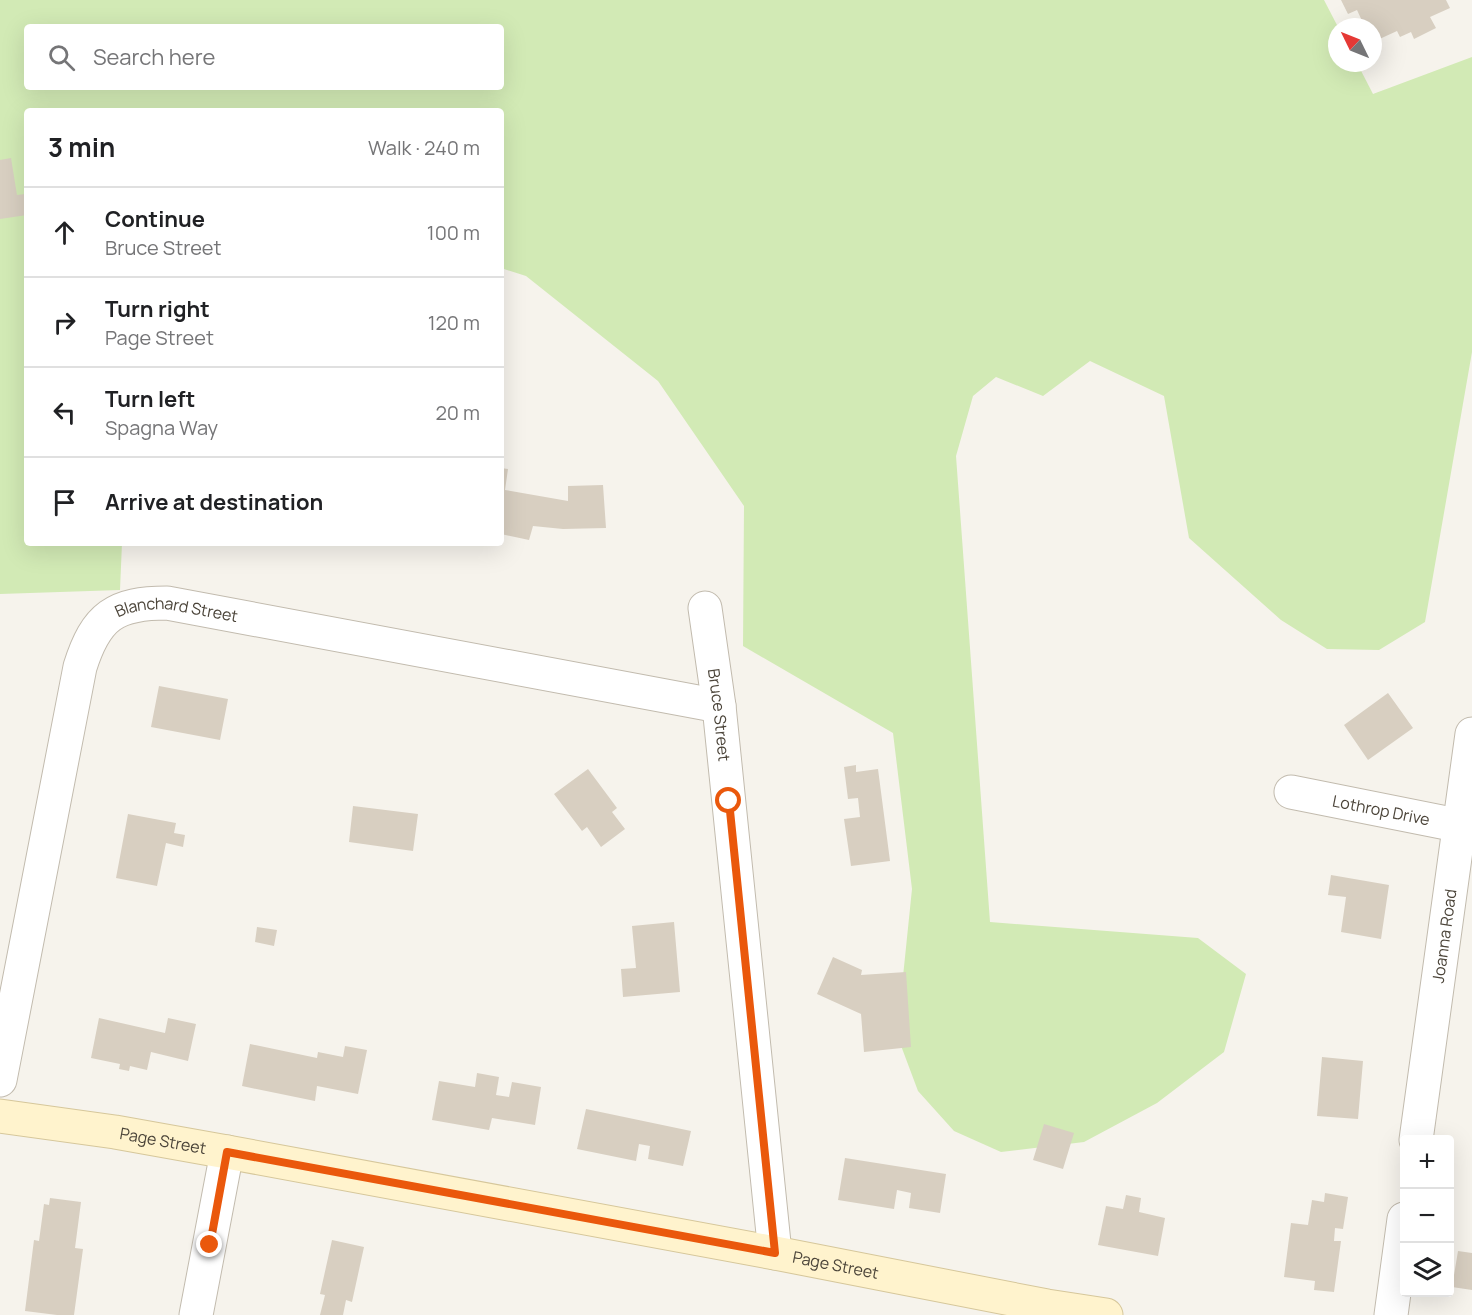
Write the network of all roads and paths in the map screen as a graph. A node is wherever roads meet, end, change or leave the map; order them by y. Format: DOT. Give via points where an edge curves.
graph roads {
  1 [pos="705,608"];
  2 [pos="719,706"];
  3 [pos="1472,734"];
  4 [pos="1291,792"];
  5 [pos="1466,826"];
  6 [pos="0,1080"];
  7 [pos="0,1116"];
  8 [pos="1417,1135"];
  9 [pos="227,1152"];
  10 [pos="1401,1243"];
  11 [pos="775,1253"];
  12 [pos="196,1315"];
  13 [pos="1106,1315"];
  14 [pos="1391,1315"];
  1 -- 2 [label="street, Bruce Street"];
  2 -- 6 [label="street, Blanchard Street" via="167,603 123,608 93,635 80,666"];
  2 -- 11 [label="street, Bruce Street"];
  3 -- 5 [label="street, Joanna Road"];
  4 -- 5 [label="street, Lothrop Drive"];
  5 -- 8 [label="street, Joanna Road"];
  7 -- 9 [label="main road, Page Street"];
  9 -- 11 [label="main road, Page Street"];
  9 -- 12 [label="street"];
  10 -- 14 [label="street"];
  11 -- 13 [label="main road, Page Street"];
}
